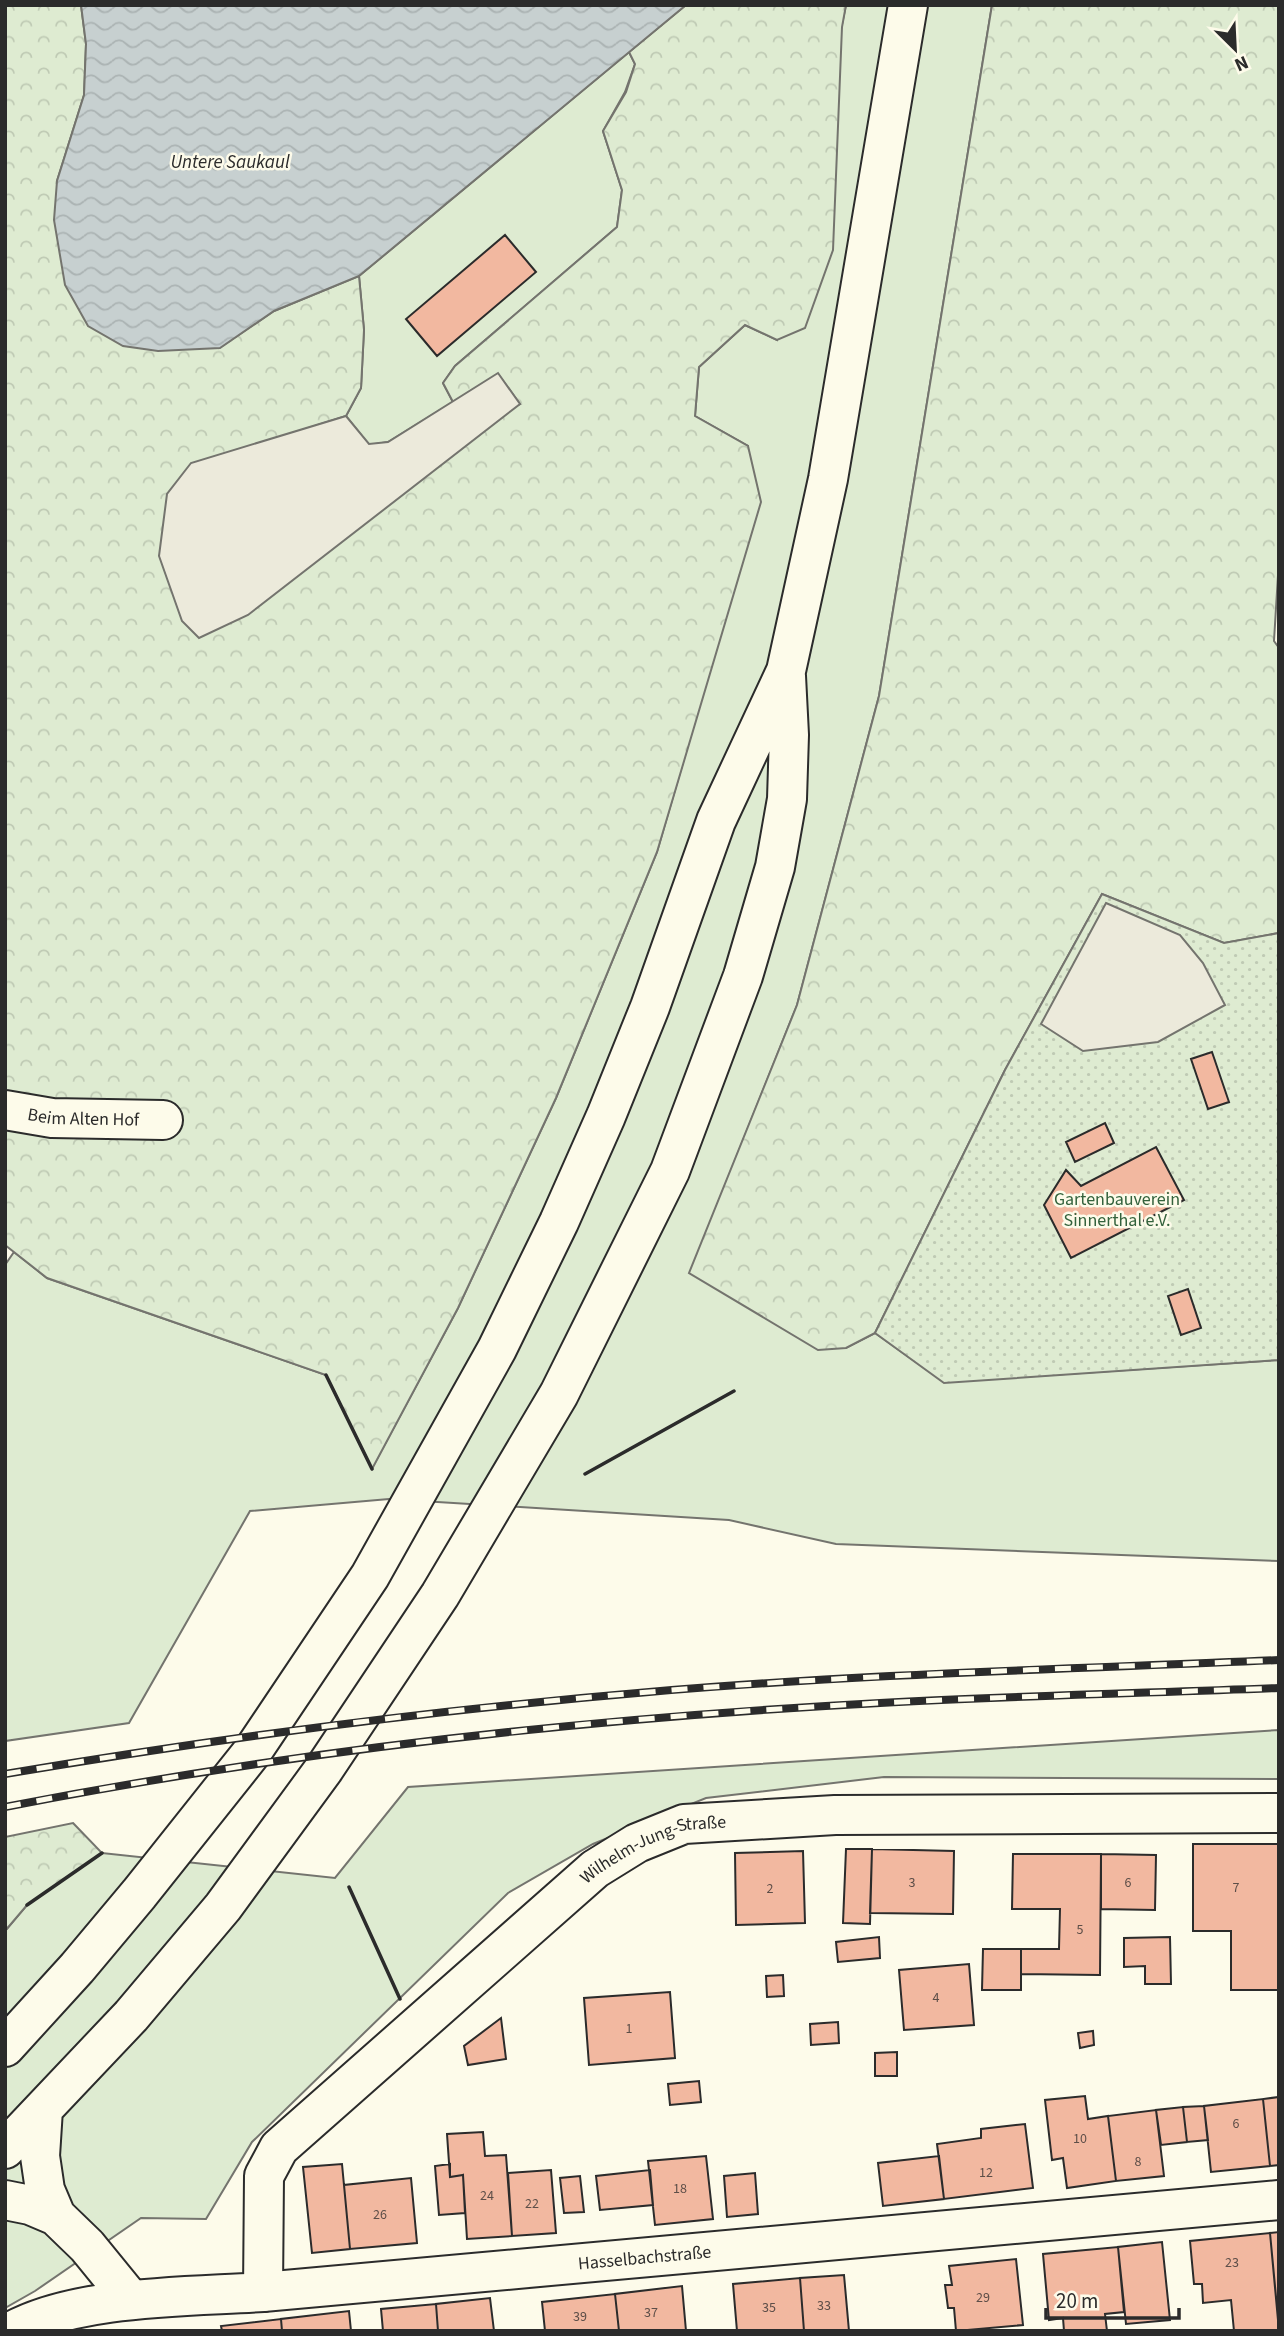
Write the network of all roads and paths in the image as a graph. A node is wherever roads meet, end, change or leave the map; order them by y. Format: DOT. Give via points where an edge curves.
graph roads {
  1 [pos="908,5"];
  2 [pos="786,671"];
  3 [pos="5,1110"];
  4 [pos="163,1120"];
  5 [pos="1279,1813"];
  6 [pos="5,2047"];
  7 [pos="43,2109"];
  8 [pos="5,2148"];
  9 [pos="5,2200"];
  10 [pos="1279,2200"];
  11 [pos="56,2216"];
  12 [pos="263,2292"];
  13 [pos="131,2300"];
  14 [pos="12,2331"];
  1 -- 2 [label="main road" via="828,480"];
  2 -- 6 [label="main road" via="716,821 650,1007 559,1222 497,1349 370,1576 252,1752 130,1904"];
  2 -- 7 [label="main road" via="788,799 775,867 743,976 670,1171 559,1394 440,1595 324,1769 223,1907 131,2016"];
  3 -- 4 [label="main road, Beim Alten Hof" via="52,1118"];
  5 -- 12 [label="main road, Wilhelm-Jung-Straße" via="835,1815 684,1824 637,1843 595,1869 279,2148 264,2176"];
  7 -- 8 [label="main road"];
  7 -- 11 [label="main road" via="40,2156 45,2190"];
  9 -- 11 [label="main road"];
  10 -- 12 [label="main road, Hasselbachstraße"];
  11 -- 13 [label="main road"];
  12 -- 13 [label="main road, Hasselbachstraße"];
  13 -- 14 [label="main road, Hasselbachstraße" via="61,2313"];
}
